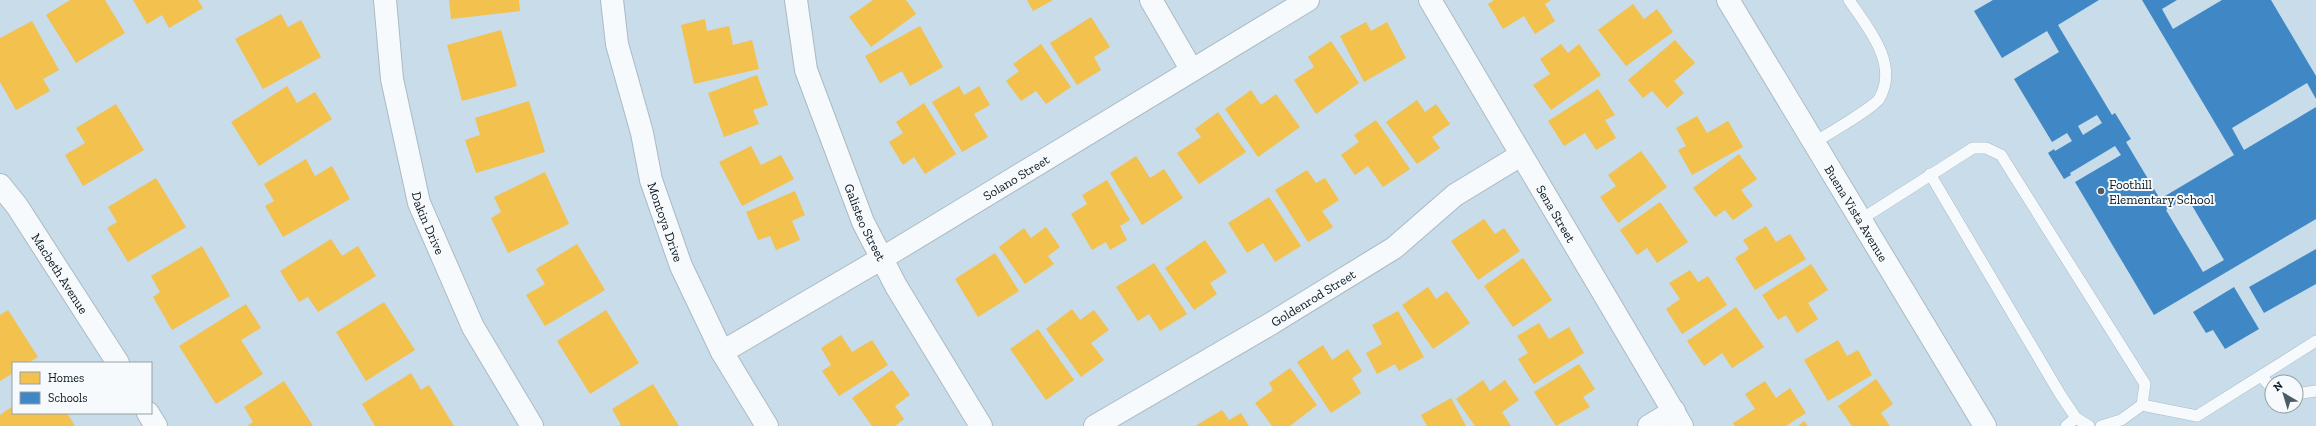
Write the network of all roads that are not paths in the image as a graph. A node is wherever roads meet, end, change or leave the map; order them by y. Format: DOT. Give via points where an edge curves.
graph roads {
  1 [pos="384,0"];
  2 [pos="612,0"];
  3 [pos="796,0"];
  4 [pos="1151,0"];
  5 [pos="1308,0"];
  6 [pos="1430,0"];
  7 [pos="1728,0"];
  8 [pos="1849,0"];
  9 [pos="1191,69"];
  10 [pos="1813,143"];
  11 [pos="1521,155"];
  12 [pos="1930,174"];
  13 [pos="0,185"];
  14 [pos="1860,220"];
  15 [pos="880,259"];
  16 [pos="2316,341"];
  17 [pos="722,352"];
  18 [pos="117,362"];
  19 [pos="2261,376"];
  20 [pos="2264,379"];
  21 [pos="2316,391"];
  22 [pos="2304,393"];
  23 [pos="2142,405"];
  24 [pos="149,414"];
  25 [pos="2076,418"];
  26 [pos="1678,419"];
  27 [pos="156,426"];
  28 [pos="532,426"];
  29 [pos="767,426"];
  30 [pos="981,426"];
  31 [pos="1095,426"];
  32 [pos="1649,426"];
  33 [pos="1985,426"];
  34 [pos="2066,426"];
  35 [pos="2089,426"];
  36 [pos="2101,426"];
  1 -- 28 [label="street, Dakin Drive" via="392,79 419,203 473,327"];
  2 -- 17 [label="street, Montoya Drive" via="617,44 642,133 651,180 681,266"];
  3 -- 15 [label="street, Galisteo Street" via="806,70 863,222"];
  4 -- 9 [label="street"];
  5 -- 9 [label="street, Solano Street"];
  6 -- 11 [label="street, Sena Street"];
  7 -- 10 [label="street, Buena Vista Avenue"];
  8 -- 10 [label="lane" via="1884,56 1885,79 1879,99"];
  9 -- 15 [label="street, Solano Street"];
  10 -- 14 [label="street, Buena Vista Avenue"];
  11 -- 26 [label="street, Sena Street"];
  11 -- 31 [label="street, Goldenrod Street" via="1455,195 1394,248"];
  12 -- 14 [label="lane"];
  12 -- 23 [label="lane" via="1973,148 1986,148 2001,155 2145,384"];
  12 -- 25 [label="lane"];
  13 -- 18 [label="street, Macbeth Avenue" via="17,206"];
  14 -- 33 [label="street, Buena Vista Avenue"];
  15 -- 17 [label="street, Solano Street"];
  15 -- 30 [label="street, Galisteo Street"];
  16 -- 19 [label="lane"];
  17 -- 29 [label="street, Montoya Drive"];
  19 -- 20 [label="lane"];
  19 -- 23 [label="lane" via="2197,416"];
  21 -- 22 [label="lane"];
  23 -- 36 [label="lane" via="2122,420"];
  24 -- 27 [label="street"];
  25 -- 34 [label="lane"];
  25 -- 35 [label="lane"];
  26 -- 32 [label="street"];
}
